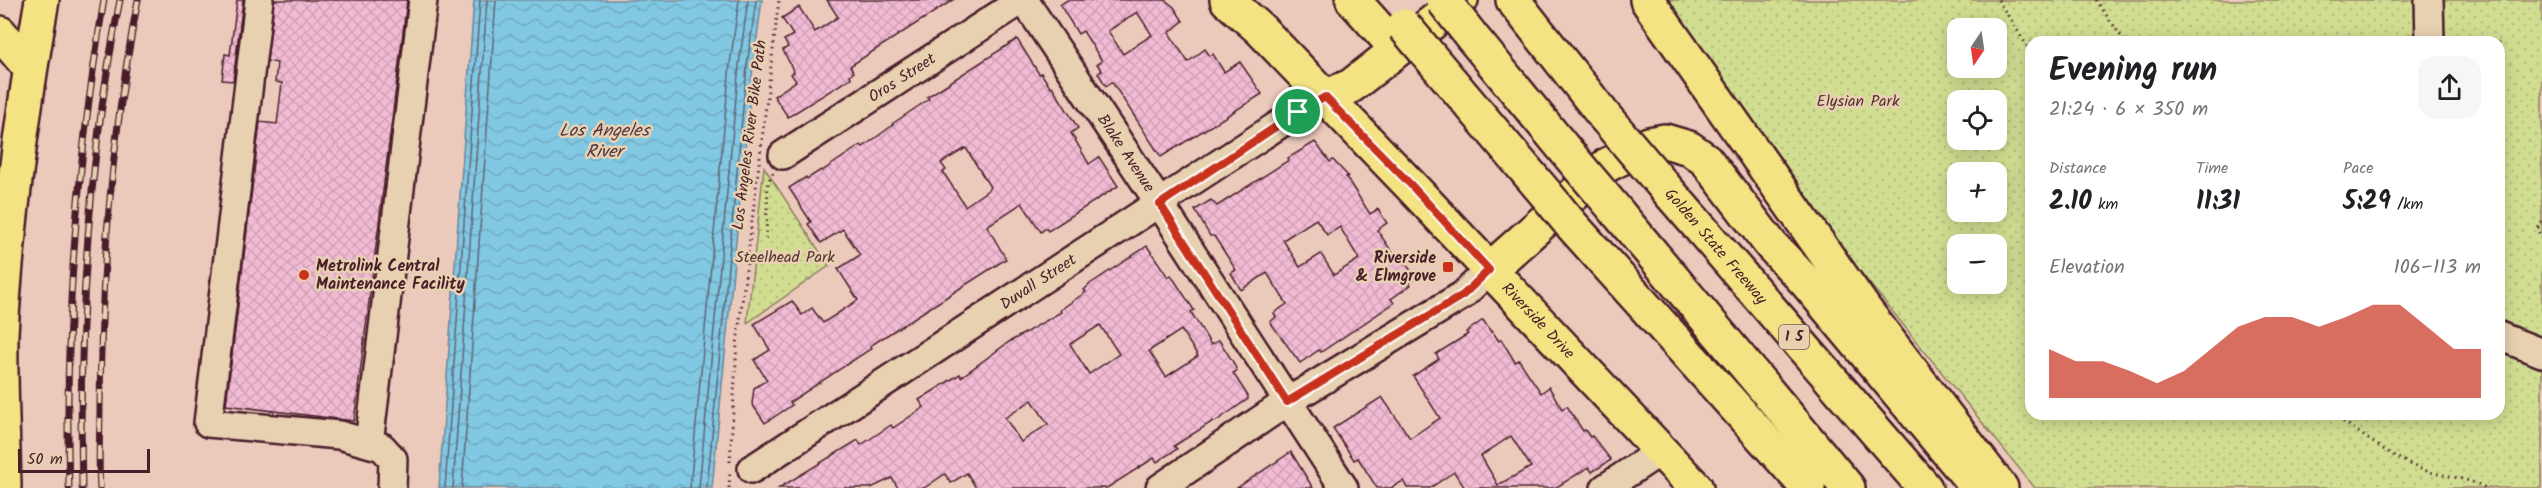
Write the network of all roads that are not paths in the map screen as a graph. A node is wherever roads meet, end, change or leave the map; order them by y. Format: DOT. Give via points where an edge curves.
graph roads {
  1 [pos="42,0"];
  2 [pos="259,0"];
  3 [pos="423,0"];
  4 [pos="1023,0"];
  5 [pos="1227,0"];
  6 [pos="1353,0"];
  7 [pos="1383,0"];
  8 [pos="1443,0"];
  9 [pos="1461,0"];
  10 [pos="1647,0"];
  11 [pos="2429,0"];
  12 [pos="1516,3"];
  13 [pos="1396,32"];
  14 [pos="0,33"];
  15 [pos="2430,36"];
  16 [pos="30,68"];
  17 [pos="1325,97"];
  18 [pos="783,155"];
  19 [pos="1160,204"];
  20 [pos="3,264"];
  21 [pos="1489,270"];
  22 [pos="2505,338"];
  23 [pos="2542,353"];
  24 [pos="1287,402"];
  25 [pos="369,443"];
  26 [pos="1661,451"];
  27 [pos="2,456"];
  28 [pos="752,469"];
  29 [pos="4,488"];
  30 [pos="392,488"];
  31 [pos="1160,488"];
  32 [pos="1344,488"];
  33 [pos="1605,488"];
  34 [pos="1696,488"];
  35 [pos="1808,488"];
  36 [pos="1848,488"];
  37 [pos="1925,488"];
  38 [pos="1978,488"];
  39 [pos="2001,488"];
  1 -- 16 [label="main road"];
  2 -- 25 [label="street" via="208,423 339,435"];
  3 -- 25 [label="street"];
  4 -- 18 [label="street, Oros Street"];
  4 -- 19 [label="street, Blake Avenue"];
  5 -- 17 [label="main road, Riverside Drive"];
  6 -- 13 [label="main road"];
  7 -- 13 [label="main road"];
  8 -- 36 [label="main road, bridge"];
  9 -- 17 [label="main road" via="1352,86"];
  10 -- 39 [label="main road" via="1865,310"];
  11 -- 15 [label="street"];
  12 -- 37 [label="main road, Golden State Freeway / I 5, bridge" via="1605,117"];
  13 -- 35 [label="main road, bridge" via="1490,131"];
  14 -- 16 [label="main road"];
  16 -- 20 [label="main road"];
  17 -- 19 [label="street, Duvall Street"];
  17 -- 21 [label="main road, Riverside Drive"];
  19 -- 24 [label="street, Blake Avenue"];
  19 -- 28 [label="street, Duvall Street"];
  20 -- 27 [label="main road"];
  21 -- 24 [label="street" via="1463,295"];
  21 -- 26 [label="main road, Riverside Drive"];
  21 -- 38 [label="main road" via="1607,165 1649,144 1665,141 1689,148 1706,160 1772,245"];
  22 -- 23 [label="street"];
  24 -- 31 [label="street"];
  24 -- 32 [label="street, Blake Avenue"];
  25 -- 30 [label="street" via="382,447 393,459"];
  26 -- 33 [label="street"];
  26 -- 34 [label="main road, Riverside Drive"];
  27 -- 29 [label="main road"];
}
